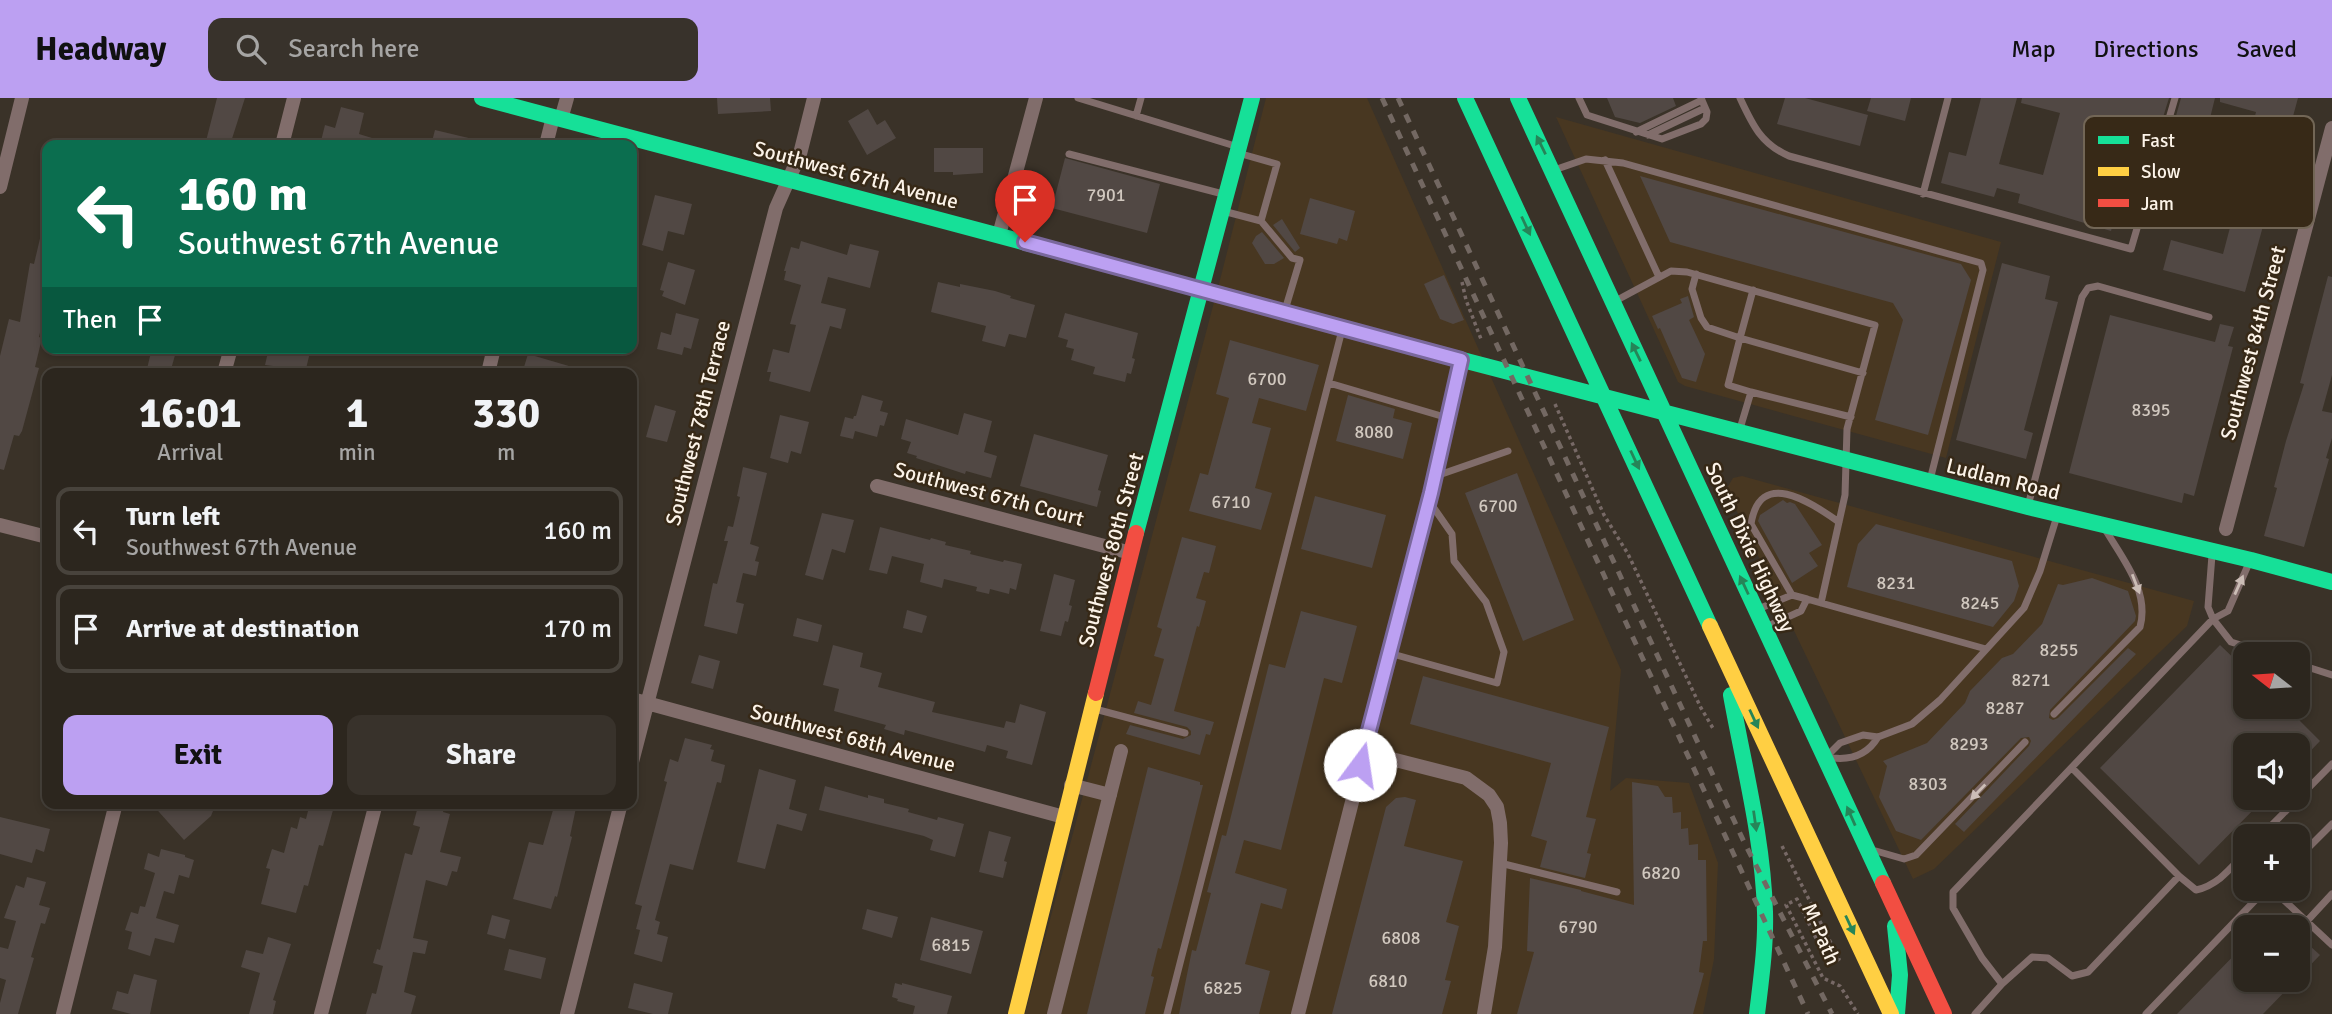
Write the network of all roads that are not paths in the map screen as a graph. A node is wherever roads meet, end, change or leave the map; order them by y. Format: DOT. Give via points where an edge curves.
graph roads {
  1 [pos="22,98"];
  2 [pos="294,98"];
  3 [pos="482,98"];
  4 [pos="567,98"];
  5 [pos="814,98"];
  6 [pos="1036,98"];
  7 [pos="1078,98"];
  8 [pos="1140,98"];
  9 [pos="1252,98"];
  10 [pos="1465,98"];
  11 [pos="1518,98"];
  12 [pos="1579,98"];
  13 [pos="1740,98"];
  14 [pos="1948,98"];
  15 [pos="2175,98"];
  16 [pos="1701,99"];
  17 [pos="1705,108"];
  18 [pos="1136,116"];
  19 [pos="2170,116"];
  20 [pos="557,118"];
  21 [pos="2332,128"];
  22 [pos="1636,132"];
  23 [pos="1648,135"];
  24 [pos="283,140"];
  25 [pos="547,140"];
  26 [pos="1238,150"];
  27 [pos="1069,154"];
  28 [pos="1605,160"];
  29 [pos="1553,170"];
  30 [pos="788,178"];
  31 [pos="0,187"];
  32 [pos="1923,194"];
  33 [pos="2314,196"];
  34 [pos="1225,203"];
  35 [pos="1261,221"];
  36 [pos="2138,228"];
  37 [pos="2306,228"];
  38 [pos="999,235"];
  39 [pos="1696,274"];
  40 [pos="1659,277"];
  41 [pos="1201,290"];
  42 [pos="1753,290"];
  43 [pos="1612,303"];
  44 [pos="1285,312"];
  45 [pos="2209,317"];
  46 [pos="1343,327"];
  47 [pos="1740,338"];
  48 [pos="1461,360"];
  49 [pos="1863,373"];
  50 [pos="1329,383"];
  51 [pos="1751,391"];
  52 [pos="1606,398"];
  53 [pos="1665,414"];
  54 [pos="1851,417"];
  55 [pos="1448,418"];
  56 [pos="1739,432"];
  57 [pos="1508,451"];
  58 [pos="1846,460"];
  59 [pos="1435,476"];
  60 [pos="1930,482"];
  61 [pos="877,486"];
  62 [pos="1429,500"];
  63 [pos="2028,507"];
  64 [pos="2058,514"];
  65 [pos="1839,522"];
  66 [pos="0,525"];
  67 [pos="2102,525"];
  68 [pos="2226,528"];
  69 [pos="42,536"];
  70 [pos="2212,551"];
  71 [pos="1130,553"];
  72 [pos="2251,560"];
  73 [pos="2332,582"];
  74 [pos="1792,595"];
  75 [pos="1807,599"];
  76 [pos="1821,603"];
  77 [pos="1756,610"];
  78 [pos="2213,620"];
  79 [pos="1765,628"];
  80 [pos="2233,643"];
  81 [pos="1986,649"];
  82 [pos="1389,653"];
  83 [pos="1725,657"];
  84 [pos="2310,668"];
  85 [pos="2332,675"];
  86 [pos="637,700"];
  87 [pos="647,703"];
  88 [pos="1091,708"];
  89 [pos="2054,714"];
  90 [pos="1185,733"];
  91 [pos="1878,737"];
  92 [pos="637,742"];
  93 [pos="2025,742"];
  94 [pos="1121,751"];
  95 [pos="1364,752"];
  96 [pos="1825,758"];
  97 [pos="2332,764"];
  98 [pos="2072,768"];
  99 [pos="1071,785"];
  100 [pos="1110,795"];
  101 [pos="114,809"];
  102 [pos="374,809"];
  103 [pos="619,809"];
  104 [pos="1064,817"];
  105 [pos="2274,824"];
  106 [pos="2332,824"];
  107 [pos="2310,846"];
  108 [pos="1866,847"];
  109 [pos="1500,863"];
  110 [pos="2233,865"];
  111 [pos="2179,876"];
  112 [pos="1617,892"];
  113 [pos="2332,894"];
  114 [pos="1891,900"];
  115 [pos="2254,901"];
  116 [pos="2286,901"];
  117 [pos="2301,915"];
  118 [pos="2310,918"];
  119 [pos="2310,924"];
  120 [pos="2332,945"];
  121 [pos="2002,984"];
  122 [pos="63,1014"];
  123 [pos="321,1014"];
  124 [pos="567,1014"];
  125 [pos="1016,1014"];
  126 [pos="1054,1014"];
  127 [pos="1167,1014"];
  128 [pos="1298,1014"];
  129 [pos="1484,1014"];
  130 [pos="1757,1014"];
  131 [pos="1891,1014"];
  132 [pos="1897,1014"];
  133 [pos="1944,1014"];
  134 [pos="1975,1014"];
  135 [pos="2146,1014"];
  1 -- 31 [label="street"];
  2 -- 24 [label="street"];
  3 -- 20 [label="main road, Southwest 67th Avenue"];
  4 -- 20 [label="street"];
  5 -- 30 [label="street, Southwest 78th Terrace" via="800,153"];
  6 -- 38 [label="street"];
  7 -- 18 [label="lane"];
  8 -- 18 [label="lane"];
  9 -- 26 [label="main road, Southwest 80th Street"];
  10 -- 52 [label="main road, one-way"];
  29 -- 11 [label="main road, South Dixie Highway, one-way"];
  12 -- 22 [label="lane" via="1587,115"];
  13 -- 32 [label="lane" via="1759,135 1782,153"];
  14 -- 32 [label="lane"];
  15 -- 19 [label="lane"];
  16 -- 17 [label="lane"];
  16 -- 22 [label="lane"];
  17 -- 23 [label="lane"];
  17 -- 23 [label="lane" via="1706,119 1701,124 1662,139"];
  18 -- 26 [label="lane"];
  20 -- 25 [label="street"];
  20 -- 30 [label="main road, Southwest 67th Avenue"];
  21 -- 33 [label="street, Southwest 84th Street"];
  22 -- 23 [label="lane"];
  26 -- 34 [label="main road, Southwest 80th Street"];
  26 -- 35 [label="lane" via="1277,164"];
  27 -- 34 [label="lane"];
  28 -- 29 [label="lane" via="1586,159"];
  28 -- 40 [label="lane"];
  28 -- 60 [label="lane" via="1981,263 1983,270"];
  29 -- 43 [label="main road, South Dixie Highway"];
  30 -- 38 [label="main road, Southwest 67th Avenue"];
  30 -- 87 [label="street, Southwest 78th Terrace" via="755,286"];
  32 -- 36 [label="lane" via="2132,249"];
  34 -- 35 [label="lane"];
  34 -- 41 [label="main road, Southwest 80th Street"];
  35 -- 44 [label="lane" via="1293,258 1300,260"];
  37 -- 68 [label="street, Southwest 84th Street"];
  38 -- 41 [label="main road, Southwest 67th Avenue"];
  39 -- 40 [label="lane" via="1671,271"];
  39 -- 42 [label="lane"];
  39 -- 47 [label="lane" via="1692,289 1707,327"];
  40 -- 43 [label="lane"];
  41 -- 44 [label="main road, Southwest 67th Avenue"];
  41 -- 71 [label="main road, Southwest 80th Street"];
  42 -- 47 [label="lane"];
  42 -- 49 [label="lane" via="1875,325"];
  53 -- 43 [label="main road, South Dixie Highway, one-way"];
  44 -- 46 [label="main road, Southwest 67th Avenue"];
  45 -- 63 [label="lane" via="2098,286 2088,288"];
  46 -- 48 [label="main road, Southwest 67th Avenue"];
  46 -- 50 [label="lane"];
  47 -- 49 [label="lane"];
  47 -- 51 [label="lane" via="1728,385"];
  48 -- 52 [label="main road, Southwest 67th Avenue"];
  48 -- 55 [label="street"];
  49 -- 54 [label="lane"];
  50 -- 55 [label="lane"];
  50 -- 127 [label="lane"];
  51 -- 54 [label="lane"];
  51 -- 56 [label="lane"];
  52 -- 53 [label="main road, Southwest 67th Avenue"];
  52 -- 83 [label="main road, one-way"];
  53 -- 56 [label="main road, Ludlam Road"];
  77 -- 53 [label="main road, South Dixie Highway, one-way"];
  54 -- 58 [label="lane"];
  55 -- 59 [label="street"];
  56 -- 58 [label="main road, Ludlam Road"];
  57 -- 59 [label="lane"];
  58 -- 60 [label="main road, Ludlam Road"];
  58 -- 65 [label="lane"];
  59 -- 62 [label="street"];
  60 -- 63 [label="main road, Ludlam Road"];
  61 -- 71 [label="street, Southwest 67th Court"];
  62 -- 82 [label="street"];
  62 -- 82 [label="lane" via="1452,534 1454,561 1486,602 1504,652 1497,683"];
  63 -- 64 [label="main road, Ludlam Road"];
  64 -- 67 [label="main road, Ludlam Road"];
  64 -- 81 [label="lane" via="2024,608"];
  65 -- 74 [label="lane" via="1785,493 1760,499 1751,524"];
  65 -- 76 [label="lane"];
  66 -- 69 [label="street"];
  67 -- 70 [label="main road, Ludlam Road"];
  67 -- 89 [label="lane, one-way" via="2133,575 2143,616 2140,626"];
  70 -- 72 [label="main road, Ludlam Road"];
  70 -- 78 [label="lane" via="2208,607"];
  71 -- 88 [label="main road, Southwest 80th Street"];
  72 -- 73 [label="main road, Ludlam Road"];
  78 -- 72 [label="lane, one-way" via="2228,611"];
  74 -- 75 [label="lane"];
  74 -- 77 [label="lane"];
  75 -- 76 [label="lane"];
  75 -- 79 [label="lane" via="1801,611"];
  76 -- 81 [label="lane"];
  77 -- 79 [label="main road, South Dixie Highway"];
  78 -- 80 [label="lane"];
  78 -- 98 [label="lane"];
  79 -- 96 [label="main road, South Dixie Highway"];
  81 -- 91 [label="lane" via="1919,720"];
  82 -- 95 [label="street"];
  83 -- 130 [label="main road, one-way" via="1754,812 1764,897"];
  83 -- 131 [label="main road, one-way"];
  84 -- 85 [label="lane"];
  86 -- 87 [label="street, Southwest 68th Avenue"];
  87 -- 92 [label="street, Southwest 78th Terrace"];
  87 -- 104 [label="street, Southwest 68th Avenue"];
  88 -- 90 [label="lane"];
  88 -- 99 [label="main road, Southwest 80th Street"];
  91 -- 96 [label="lane" via="1863,735 1840,743"];
  91 -- 96 [label="lane" via="1871,748 1850,759"];
  93 -- 108 [label="lane, one-way" via="1916,855 1904,859"];
  94 -- 100 [label="street"];
  95 -- 109 [label="street" via="1466,778 1489,795 1500,823"];
  95 -- 128 [label="street"];
  108 -- 96 [label="main road, South Dixie Highway, one-way"];
  97 -- 105 [label="lane"];
  98 -- 111 [label="lane"];
  98 -- 121 [label="lane" via="1953,892 1953,908"];
  99 -- 100 [label="street"];
  99 -- 104 [label="main road, Southwest 80th Street"];
  100 -- 126 [label="street"];
  101 -- 122 [label="street"];
  102 -- 123 [label="street"];
  103 -- 124 [label="street"];
  104 -- 125 [label="main road, Southwest 80th Street"];
  106 -- 107 [label="lane"];
  108 -- 114 [label="main road, South Dixie Highway"];
  109 -- 112 [label="lane"];
  109 -- 129 [label="street" via="1495,947"];
  110 -- 111 [label="lane" via="2208,887 2196,890"];
  111 -- 121 [label="lane" via="2088,972 2072,976 2048,958 2032,957"];
  113 -- 118 [label="lane"];
  114 -- 132 [label="main road" via="1900,975"];
  114 -- 133 [label="main road, South Dixie Highway"];
  115 -- 135 [label="lane"];
  116 -- 117 [label="lane"];
  119 -- 120 [label="lane"];
  121 -- 134 [label="lane"];
}
